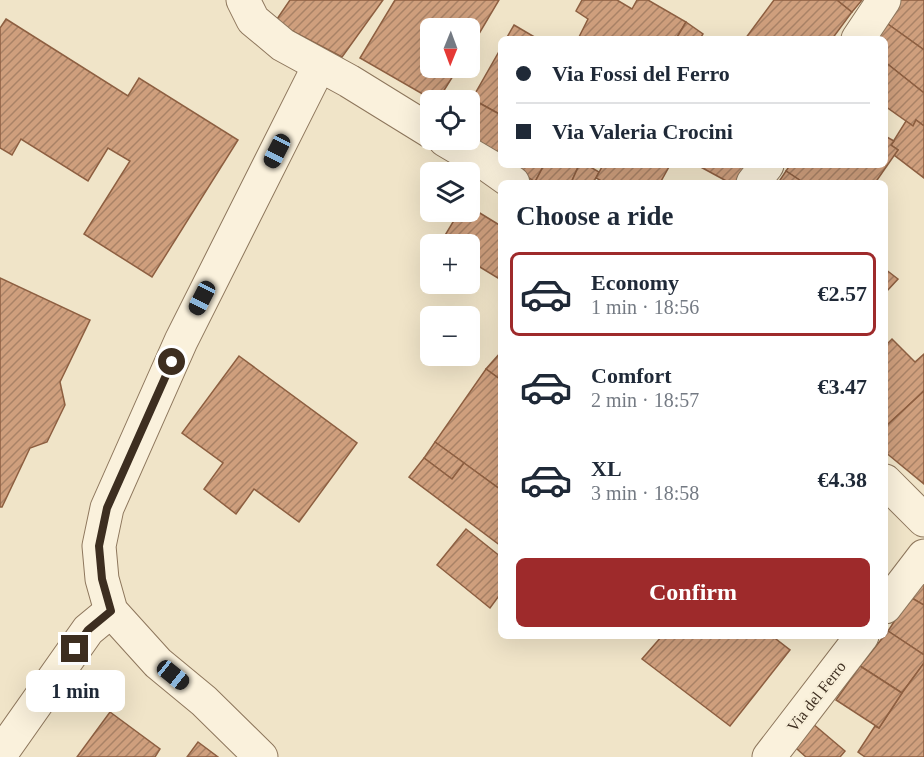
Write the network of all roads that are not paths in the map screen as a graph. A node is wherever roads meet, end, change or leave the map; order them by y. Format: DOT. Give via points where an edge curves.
graph roads {
  1 [pos="225,0"];
  2 [pos="884,0"];
  3 [pos="248,10"];
  4 [pos="860,36"];
  5 [pos="319,66"];
  6 [pos="420,125"];
  7 [pos="462,150"];
  8 [pos="765,168"];
  9 [pos="509,180"];
  10 [pos="755,180"];
  11 [pos="888,484"];
  12 [pos="924,520"];
  13 [pos="924,556"];
  14 [pos="888,602"];
  15 [pos="111,611"];
  16 [pos="860,639"];
  17 [pos="0,755"];
  18 [pos="261,757"];
  19 [pos="769,757"];
  1 -- 3 [label="street"];
  2 -- 4 [label="street"];
  3 -- 5 [label="street" via="283,45"];
  5 -- 6 [label="street"];
  5 -- 15 [label="street" via="181,341 107,508 99,546 102,579"];
  7 -- 9 [label="street"];
  8 -- 10 [label="street"];
  11 -- 12 [label="street"];
  13 -- 14 [label="street"];
  15 -- 17 [label="street" via="88,630"];
  15 -- 18 [label="street" via="158,663 204,700"];
  16 -- 19 [label="street, Via del Ferro"];
}
